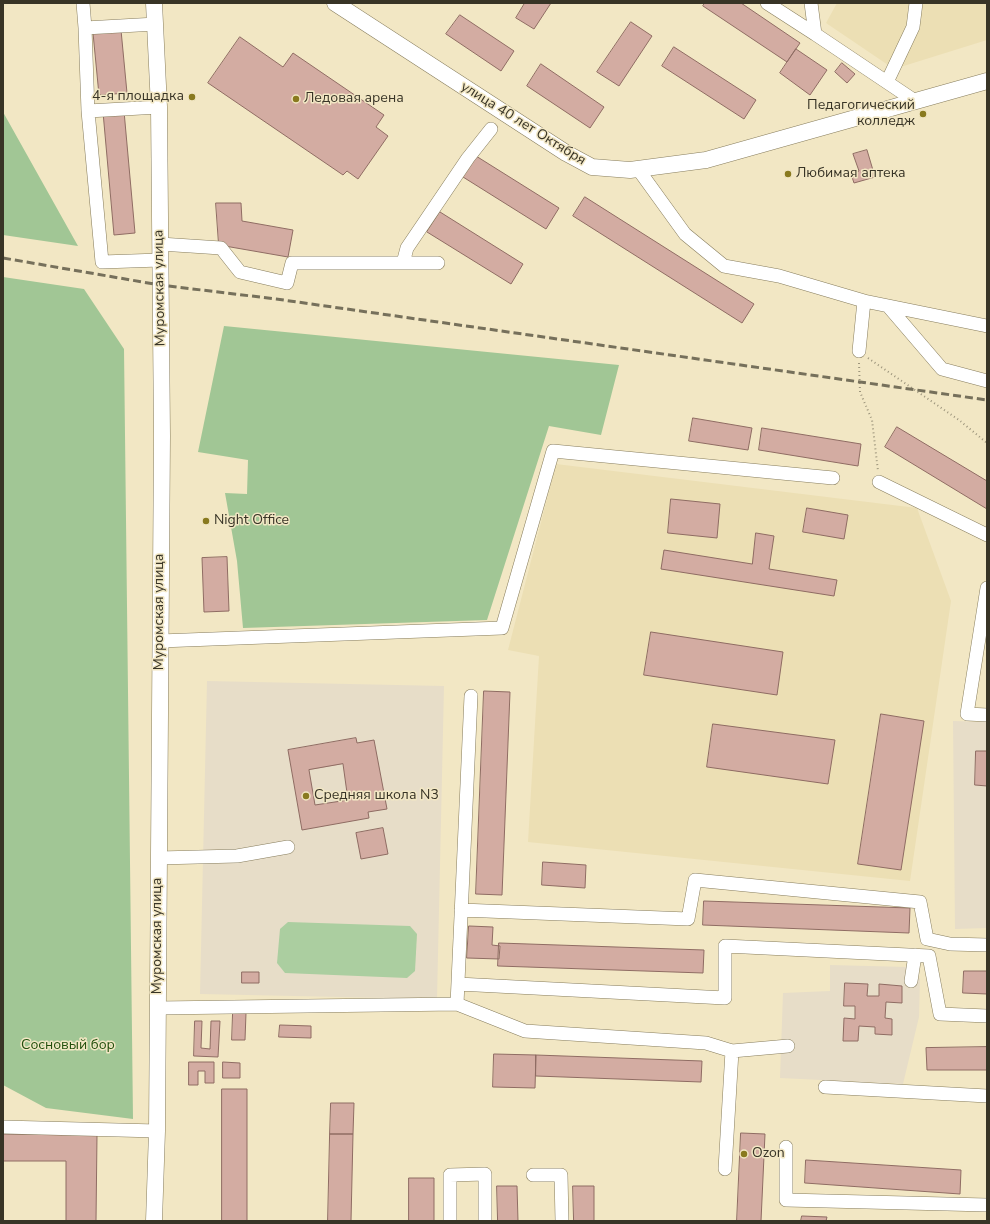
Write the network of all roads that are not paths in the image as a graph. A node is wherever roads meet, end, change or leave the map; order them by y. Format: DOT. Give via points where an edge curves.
graph roads {
  1 [pos="84,3"];
  2 [pos="154,3"];
  3 [pos="335,3"];
  4 [pos="767,3"];
  5 [pos="811,3"];
  6 [pos="916,3"];
  7 [pos="156,24"];
  8 [pos="85,28"];
  9 [pos="815,34"];
  10 [pos="987,81"];
  11 [pos="886,82"];
  12 [pos="915,101"];
  13 [pos="159,107"];
  14 [pos="88,111"];
  15 [pos="491,129"];
  16 [pos="638,169"];
  17 [pos="160,244"];
  18 [pos="160,260"];
  19 [pos="403,263"];
  20 [pos="438,263"];
  21 [pos="864,301"];
  22 [pos="888,306"];
  23 [pos="987,326"];
  24 [pos="859,352"];
  25 [pos="987,381"];
  26 [pos="833,478"];
  27 [pos="880,482"];
  28 [pos="987,535"];
  29 [pos="987,588"];
  30 [pos="160,640"];
  31 [pos="471,696"];
  32 [pos="987,715"];
  33 [pos="288,847"];
  34 [pos="159,858"];
  35 [pos="461,910"];
  36 [pos="927,939"];
  37 [pos="987,945"];
  38 [pos="915,955"];
  39 [pos="929,956"];
  40 [pos="910,981"];
  41 [pos="458,984"];
  42 [pos="457,1004"];
  43 [pos="158,1008"];
  44 [pos="987,1016"];
  45 [pos="788,1046"];
  46 [pos="732,1051"];
  47 [pos="825,1087"];
  48 [pos="987,1096"];
  49 [pos="3,1127"];
  50 [pos="157,1131"];
  51 [pos="786,1147"];
  52 [pos="725,1169"];
  53 [pos="533,1175"];
  54 [pos="987,1206"];
  55 [pos="154,1221"];
  56 [pos="450,1221"];
  57 [pos="485,1221"];
  58 [pos="562,1221"];
  1 -- 8 [label="street"];
  2 -- 7 [label="main road, Муромская улица"];
  3 -- 16 [label="main road, улица 40 лет Октября" via="566,154 592,167"];
  4 -- 9 [label="street"];
  5 -- 9 [label="street"];
  6 -- 11 [label="street" via="913,27"];
  7 -- 8 [label="street"];
  7 -- 13 [label="main road, Муромская улица"];
  8 -- 14 [label="street"];
  9 -- 11 [label="street"];
  10 -- 12 [label="main road, улица 40 лет Октября"];
  11 -- 12 [label="street"];
  12 -- 16 [label="main road, улица 40 лет Октября" via="706,160"];
  13 -- 14 [label="street"];
  13 -- 17 [label="main road, Муромская улица"];
  14 -- 18 [label="street" via="102,262"];
  15 -- 19 [label="street" via="468,158 407,248"];
  16 -- 21 [label="street" via="685,234 724,266 779,276"];
  17 -- 18 [label="main road, Муромская улица"];
  17 -- 19 [label="street" via="220,248 240,272 287,283 292,263"];
  18 -- 30 [label="main road, Муромская улица"];
  19 -- 20 [label="street"];
  21 -- 22 [label="street"];
  21 -- 24 [label="street"];
  22 -- 23 [label="street"];
  22 -- 25 [label="street" via="942,369"];
  26 -- 30 [label="street" via="553,451 502,628"];
  27 -- 28 [label="street"];
  29 -- 32 [label="street" via="967,714"];
  30 -- 34 [label="main road, Муромская улица"];
  31 -- 35 [label="street"];
  33 -- 34 [label="street" via="237,856"];
  34 -- 43 [label="main road, Муромская улица"];
  35 -- 36 [label="street" via="688,919 695,880 920,902"];
  35 -- 41 [label="street"];
  36 -- 37 [label="street" via="950,944"];
  36 -- 39 [label="street"];
  38 -- 39 [label="street"];
  38 -- 40 [label="street"];
  38 -- 41 [label="street" via="725,946 725,998"];
  39 -- 44 [label="street" via="940,1014"];
  41 -- 42 [label="street"];
  42 -- 43 [label="street"];
  42 -- 46 [label="street" via="525,1031 706,1043"];
  43 -- 50 [label="main road, Муромская улица"];
  45 -- 46 [label="street"];
  46 -- 52 [label="street"];
  47 -- 48 [label="street"];
  49 -- 50 [label="street"];
  50 -- 55 [label="main road, Муромская улица"];
  51 -- 54 [label="street" via="786,1200"];
  53 -- 58 [label="street" via="562,1175"];
  56 -- 57 [label="street" via="450,1175 485,1174"];
}
